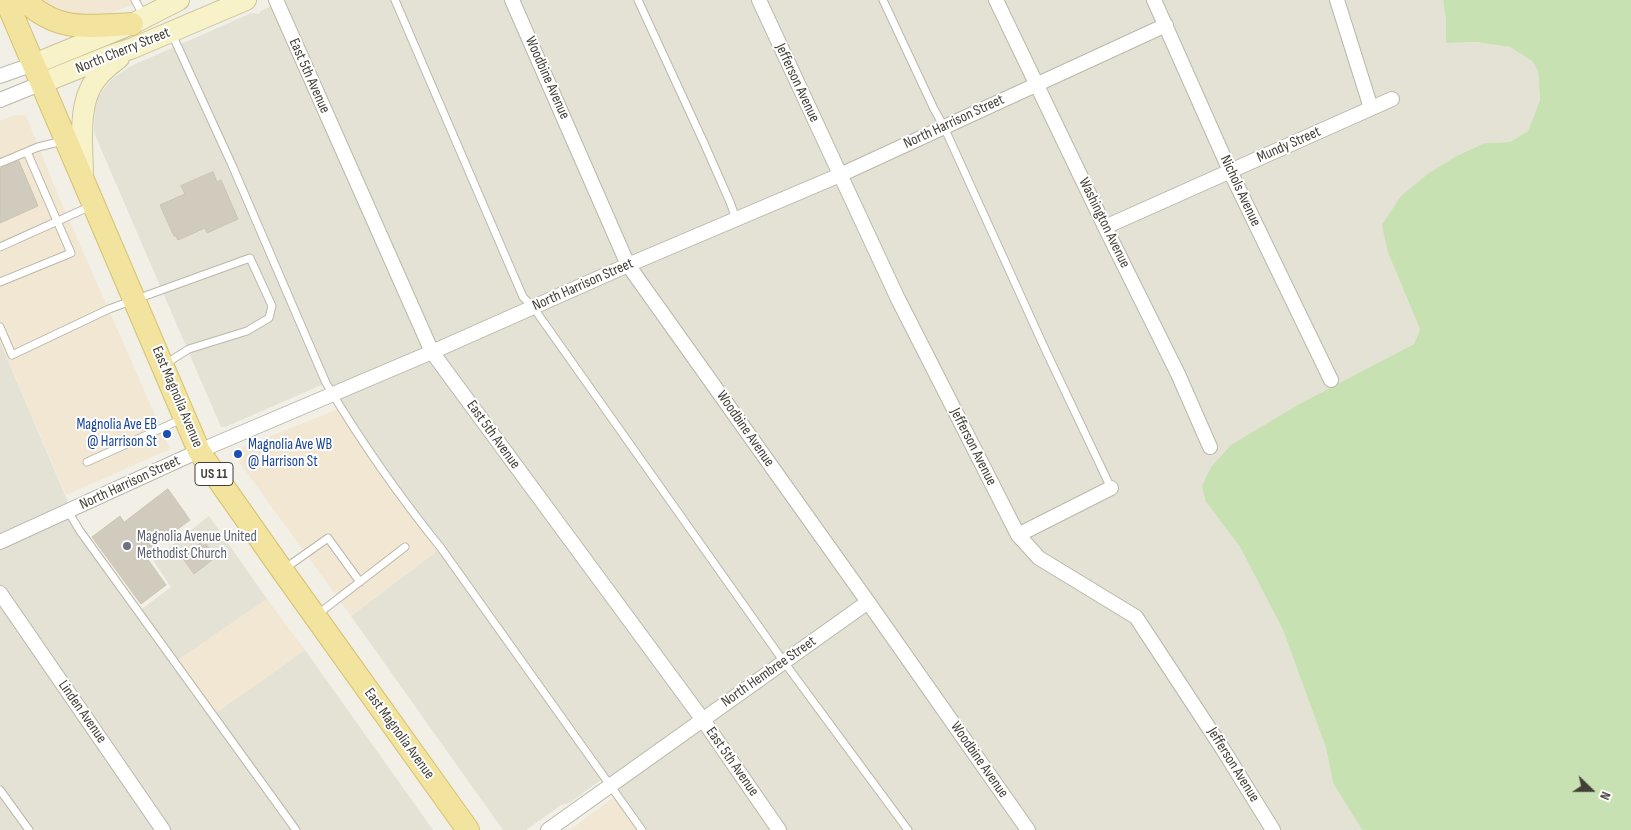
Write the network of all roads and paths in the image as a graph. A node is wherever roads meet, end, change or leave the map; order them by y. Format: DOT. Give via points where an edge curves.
graph roads {
  1 [pos="6,0"];
  2 [pos="24,0"];
  3 [pos="135,0"];
  4 [pos="246,0"];
  5 [pos="276,0"];
  6 [pos="395,0"];
  7 [pos="512,0"];
  8 [pos="638,0"];
  9 [pos="759,0"];
  10 [pos="883,0"];
  11 [pos="996,0"];
  12 [pos="1154,0"];
  13 [pos="1337,0"];
  14 [pos="167,3"];
  15 [pos="138,21"];
  16 [pos="1166,25"];
  17 [pos="171,32"];
  18 [pos="133,48"];
  19 [pos="38,74"];
  20 [pos="0,76"];
  21 [pos="1036,84"];
  22 [pos="1392,99"];
  23 [pos="0,100"];
  24 [pos="1371,108"];
  25 [pos="944,127"];
  26 [pos="66,140"];
  27 [pos="27,152"];
  28 [pos="0,164"];
  29 [pos="1230,171"];
  30 [pos="840,175"];
  31 [pos="83,180"];
  32 [pos="94,204"];
  33 [pos="736,219"];
  34 [pos="58,221"];
  35 [pos="1105,227"];
  36 [pos="0,246"];
  37 [pos="628,265"];
  38 [pos="0,282"];
  39 [pos="134,300"];
  40 [pos="533,307"];
  41 [pos="0,327"];
  42 [pos="432,352"];
  43 [pos="163,365"];
  44 [pos="1331,380"];
  45 [pos="333,394"];
  46 [pos="185,418"];
  47 [pos="1210,447"];
  48 [pos="199,451"];
  49 [pos="87,462"];
  50 [pos="1111,488"];
  51 [pos="68,511"];
  52 [pos="1018,535"];
  53 [pos="0,542"];
  54 [pos="405,547"];
  55 [pos="282,570"];
  56 [pos="360,582"];
  57 [pos="0,593"];
  58 [pos="868,602"];
  59 [pos="315,617"];
  60 [pos="784,662"];
  61 [pos="703,720"];
  62 [pos="611,785"];
  63 [pos="0,790"];
  64 [pos="29,830"];
  65 [pos="163,830"];
  66 [pos="296,830"];
  67 [pos="468,830"];
  68 [pos="548,830"];
  69 [pos="642,830"];
  70 [pos="779,830"];
  71 [pos="908,830"];
  72 [pos="1028,830"];
  73 [pos="1273,830"];
  1 -- 19 [label="main road, East Magnolia Avenue / US 11"];
  2 -- 15 [label="main road" via="54,21 74,26"];
  3 -- 15 [label="lane"];
  4 -- 17 [label="main road, North Cherry Street"];
  5 -- 42 [label="street, East 5th Avenue"];
  6 -- 40 [label="lane" via="523,297"];
  7 -- 37 [label="street, Woodbine Avenue"];
  8 -- 33 [label="lane"];
  9 -- 30 [label="street, Jefferson Avenue"];
  10 -- 25 [label="lane"];
  11 -- 21 [label="street, Washington Avenue"];
  12 -- 16 [label="street, Nichols Avenue"];
  13 -- 24 [label="street"];
  14 -- 15 [label="main road, North Cherry Street"];
  15 -- 19 [label="main road, North Cherry Street"];
  16 -- 21 [label="street, North Harrison Street"];
  16 -- 29 [label="street, Nichols Avenue"];
  17 -- 18 [label="main road, North Cherry Street"];
  17 -- 45 [label="lane"];
  18 -- 19 [label="main road, North Cherry Street"];
  18 -- 31 [label="main road" via="98,76 90,88 82,133"];
  19 -- 20 [label="street, North Cherry Street"];
  19 -- 23 [label="street, North Cherry Street"];
  19 -- 26 [label="main road, East Magnolia Avenue / US 11"];
  21 -- 25 [label="street, North Harrison Street"];
  21 -- 35 [label="street, Washington Avenue"];
  22 -- 24 [label="street, Mundy Street"];
  24 -- 29 [label="street, Mundy Street"];
  25 -- 30 [label="street, North Harrison Street"];
  25 -- 50 [label="lane"];
  26 -- 27 [label="lane"];
  26 -- 31 [label="main road, East Magnolia Avenue / US 11"];
  27 -- 28 [label="lane"];
  27 -- 34 [label="lane"];
  29 -- 35 [label="street, Mundy Street"];
  29 -- 44 [label="street, Nichols Avenue"];
  30 -- 33 [label="street, North Harrison Street"];
  30 -- 52 [label="street, Jefferson Avenue" via="898,299"];
  31 -- 32 [label="main road, East Magnolia Avenue / US 11"];
  32 -- 34 [label="lane"];
  32 -- 39 [label="main road, East Magnolia Avenue / US 11"];
  33 -- 37 [label="street, North Harrison Street"];
  34 -- 36 [label="lane"];
  34 -- 38 [label="lane" via="71,253"];
  35 -- 47 [label="street, Washington Avenue" via="1178,374"];
  37 -- 40 [label="street, North Harrison Street"];
  37 -- 58 [label="street, Woodbine Avenue"];
  39 -- 41 [label="lane" via="12,355"];
  39 -- 43 [label="main road, East Magnolia Avenue / US 11"];
  39 -- 43 [label="lane" via="250,258 272,306 269,318 247,331 189,349"];
  40 -- 42 [label="street, North Harrison Street"];
  40 -- 60 [label="lane"];
  42 -- 45 [label="street, North Harrison Street"];
  42 -- 61 [label="street, East 5th Avenue"];
  43 -- 46 [label="main road, East Magnolia Avenue / US 11"];
  45 -- 48 [label="street, North Harrison Street"];
  45 -- 62 [label="lane" via="418,520"];
  46 -- 48 [label="main road, East Magnolia Avenue / US 11"];
  46 -- 49 [label="lane"];
  48 -- 51 [label="street, North Harrison Street"];
  48 -- 55 [label="main road, East Magnolia Avenue / US 11"];
  50 -- 52 [label="street"];
  51 -- 53 [label="street, North Harrison Street"];
  51 -- 66 [label="lane"];
  52 -- 73 [label="street, Jefferson Avenue" via="1040,558 1136,617"];
  54 -- 56 [label="lane"];
  55 -- 56 [label="lane" via="328,538"];
  55 -- 59 [label="main road, East Magnolia Avenue / US 11"];
  56 -- 59 [label="lane"];
  57 -- 65 [label="street, Linden Avenue"];
  58 -- 60 [label="street, North Hembree Street"];
  58 -- 72 [label="street, Woodbine Avenue"];
  59 -- 67 [label="main road, East Magnolia Avenue / US 11"];
  60 -- 61 [label="street, North Hembree Street"];
  60 -- 71 [label="lane"];
  61 -- 62 [label="street, North Hembree Street"];
  61 -- 70 [label="street, East 5th Avenue"];
  62 -- 68 [label="street, North Hembree Street"];
  62 -- 69 [label="lane"];
  63 -- 64 [label="lane"];
}
